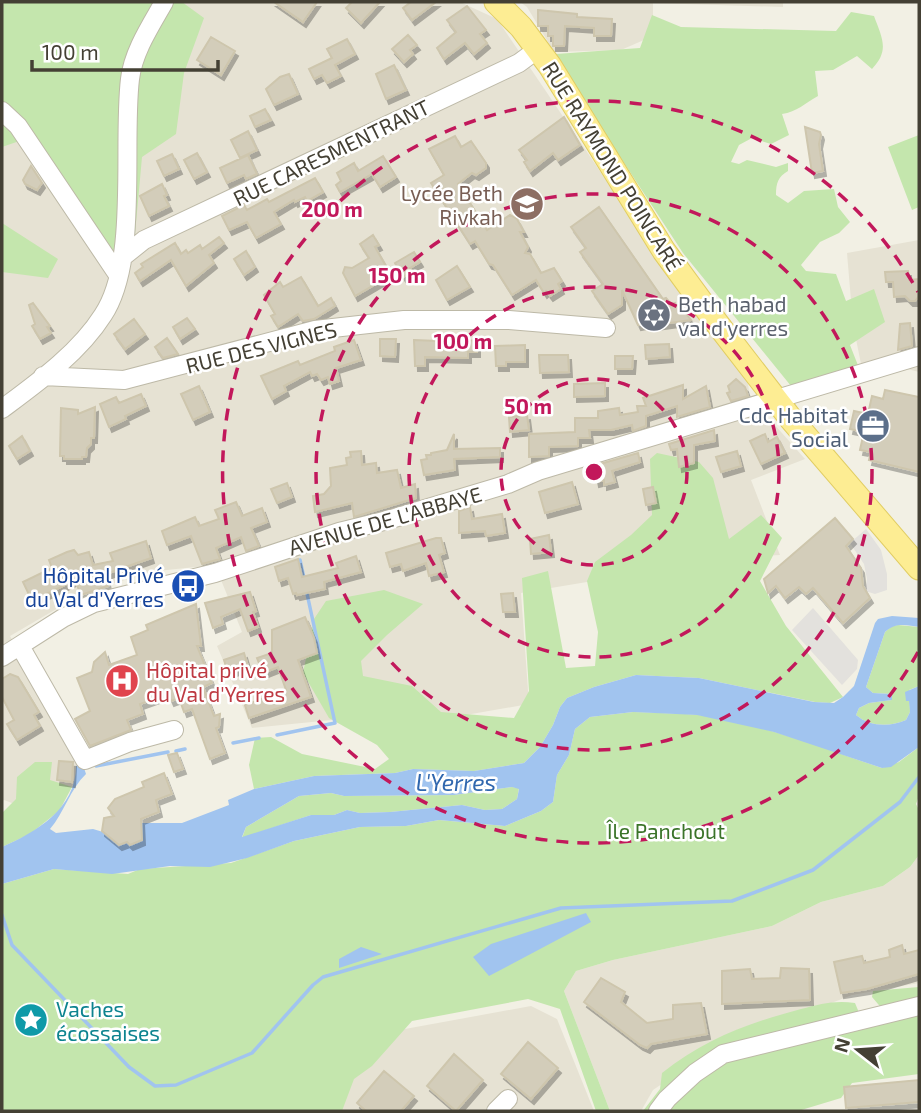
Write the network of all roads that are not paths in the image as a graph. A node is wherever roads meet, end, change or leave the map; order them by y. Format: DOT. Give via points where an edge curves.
graph roads {
  1 [pos="164,2"];
  2 [pos="496,2"];
  3 [pos="538,49"];
  4 [pos="2,111"];
  5 [pos="124,256"];
  6 [pos="118,275"];
  7 [pos="606,328"];
  8 [pos="918,356"];
  9 [pos="43,376"];
  10 [pos="776,399"];
  11 [pos="2,409"];
  12 [pos="886,529"];
  13 [pos="919,556"];
  14 [pos="919,568"];
  15 [pos="20,646"];
  16 [pos="2,657"];
  17 [pos="174,730"];
  18 [pos="919,1006"];
  19 [pos="919,1013"];
  20 [pos="658,1111"];
  21 [pos="668,1111"];
  1 -- 5 [label="street" via="130,77"];
  2 -- 3 [label="main road, RUE RAYMOND POINCARÉ"];
  3 -- 5 [label="street, RUE CARESMENTRANT" via="519,63 144,240"];
  3 -- 10 [label="main road, RUE RAYMOND POINCARÉ" via="664,251"];
  4 -- 6 [label="street" via="18,127"];
  5 -- 6 [label="street"];
  6 -- 9 [label="street" via="105,314"];
  7 -- 9 [label="street, RUE DES VIGNES" via="509,320 404,320 315,330 124,380"];
  8 -- 10 [label="street, AVENUE DE L'ABBAYE"];
  9 -- 11 [label="street"];
  10 -- 12 [label="main road, RUE RAYMOND POINCARÉ"];
  10 -- 15 [label="street, AVENUE DE L'ABBAYE" via="215,573 94,603"];
  12 -- 13 [label="main road, RUE RAYMOND POINCARÉ"];
  12 -- 14 [label="main road, RUE RAYMOND POINCARÉ"];
  15 -- 16 [label="street, AVENUE DE L'ABBAYE"];
  15 -- 17 [label="street" via="85,760"];
  18 -- 20 [label="street" via="723,1054 695,1073"];
  19 -- 21 [label="street" via="727,1060"];
}
